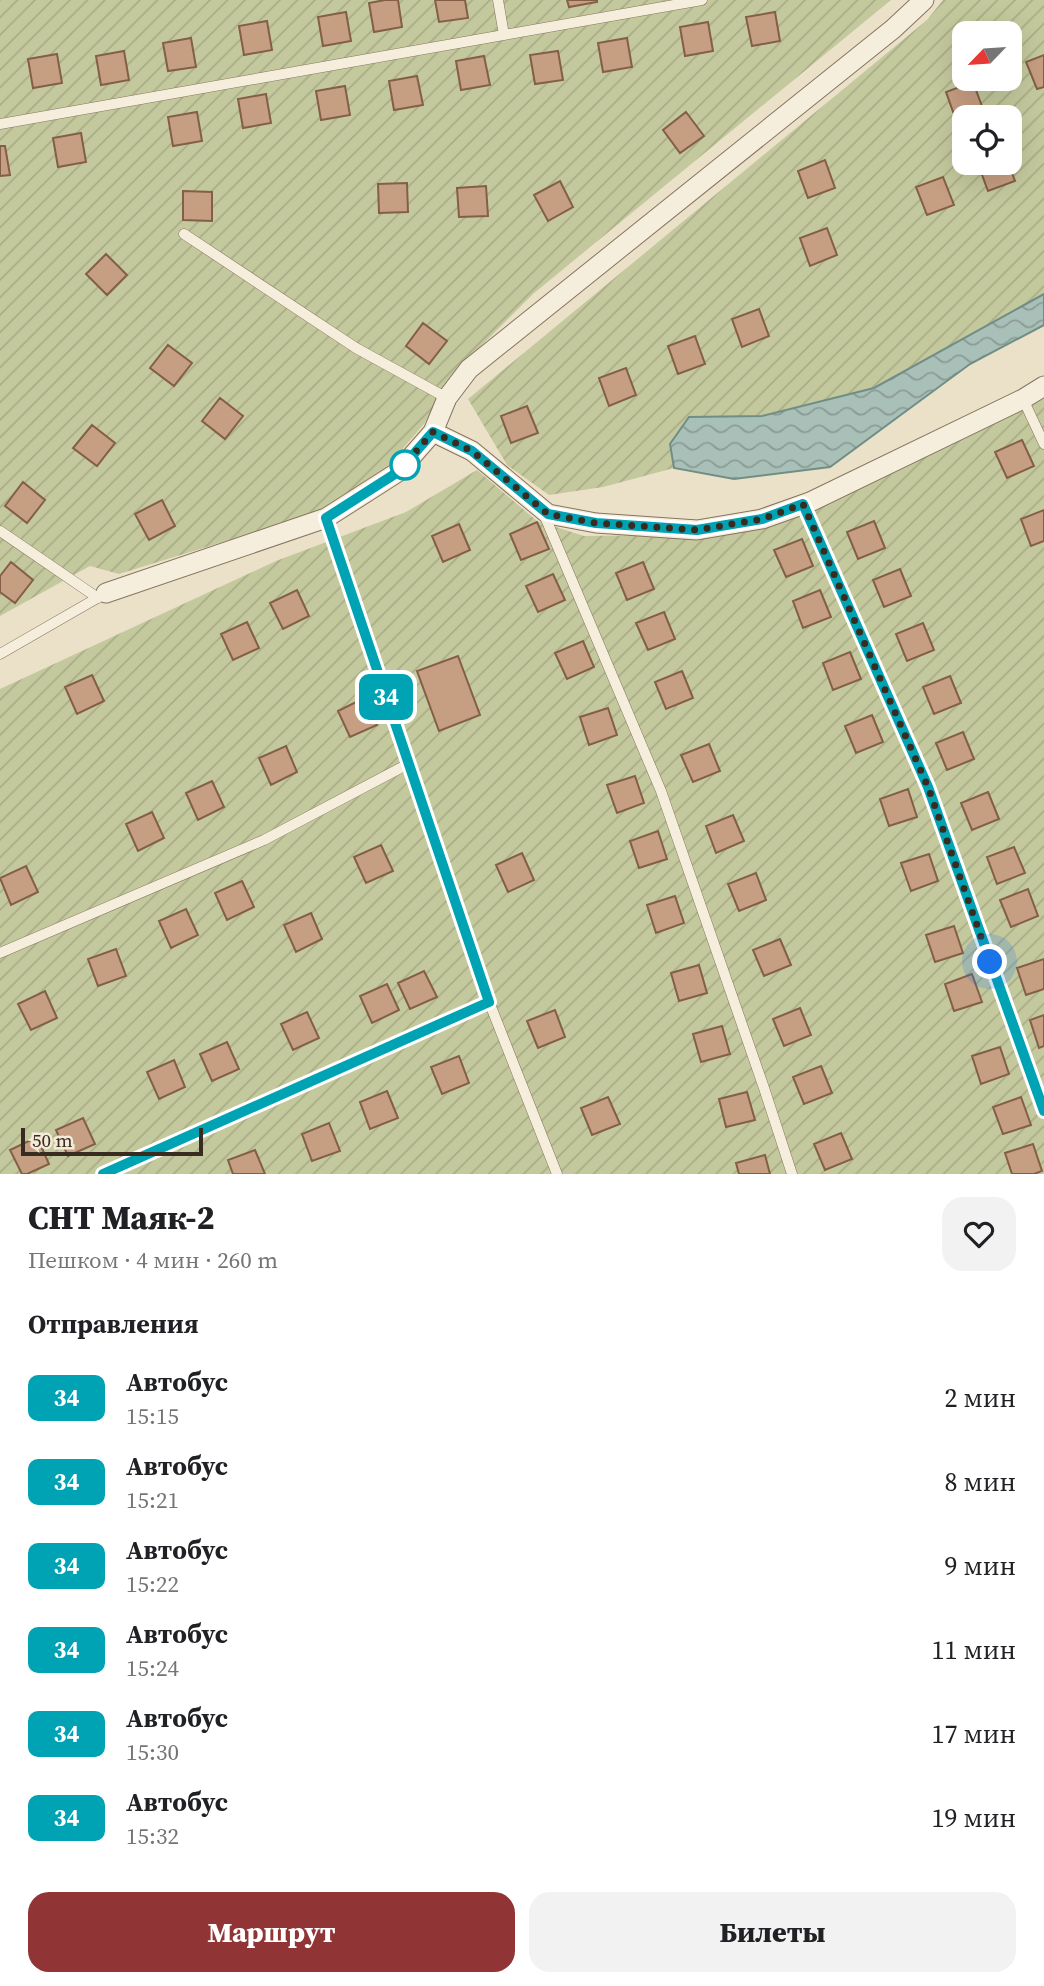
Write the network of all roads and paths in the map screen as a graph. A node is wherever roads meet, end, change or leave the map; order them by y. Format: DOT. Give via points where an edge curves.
graph roads {
  1 [pos="498,0"];
  2 [pos="702,0"];
  3 [pos="924,0"];
  4 [pos="504,35"];
  5 [pos="0,124"];
  6 [pos="184,234"];
  7 [pos="1044,386"];
  8 [pos="447,398"];
  9 [pos="1023,400"];
  10 [pos="433,432"];
  11 [pos="1044,444"];
  12 [pos="803,504"];
  13 [pos="541,508"];
  14 [pos="326,518"];
  15 [pos="0,531"];
  16 [pos="102,595"];
  17 [pos="0,654"];
  18 [pos="408,764"];
  19 [pos="0,954"];
  20 [pos="489,1002"];
  21 [pos="1044,1111"];
  22 [pos="103,1174"];
  23 [pos="557,1174"];
  24 [pos="792,1174"];
  1 -- 4 [label="lane"];
  2 -- 4 [label="lane"];
  3 -- 8 [label="street" via="469,369"];
  4 -- 5 [label="lane"];
  6 -- 8 [label="lane" via="356,348"];
  7 -- 9 [label="street"];
  8 -- 10 [label="street"];
  9 -- 11 [label="lane"];
  9 -- 12 [label="street"];
  10 -- 13 [label="street" via="472,451"];
  10 -- 14 [label="street" via="398,472"];
  12 -- 13 [label="street" via="762,519 697,530 596,523 548,514"];
  12 -- 21 [label="lane" via="928,787"];
  13 -- 24 [label="lane" via="662,792"];
  14 -- 16 [label="street"];
  14 -- 18 [label="lane"];
  15 -- 16 [label="lane"];
  16 -- 17 [label="lane"];
  18 -- 19 [label="lane" via="264,840"];
  18 -- 20 [label="lane"];
  20 -- 22 [label="lane"];
  20 -- 23 [label="lane"];
}
